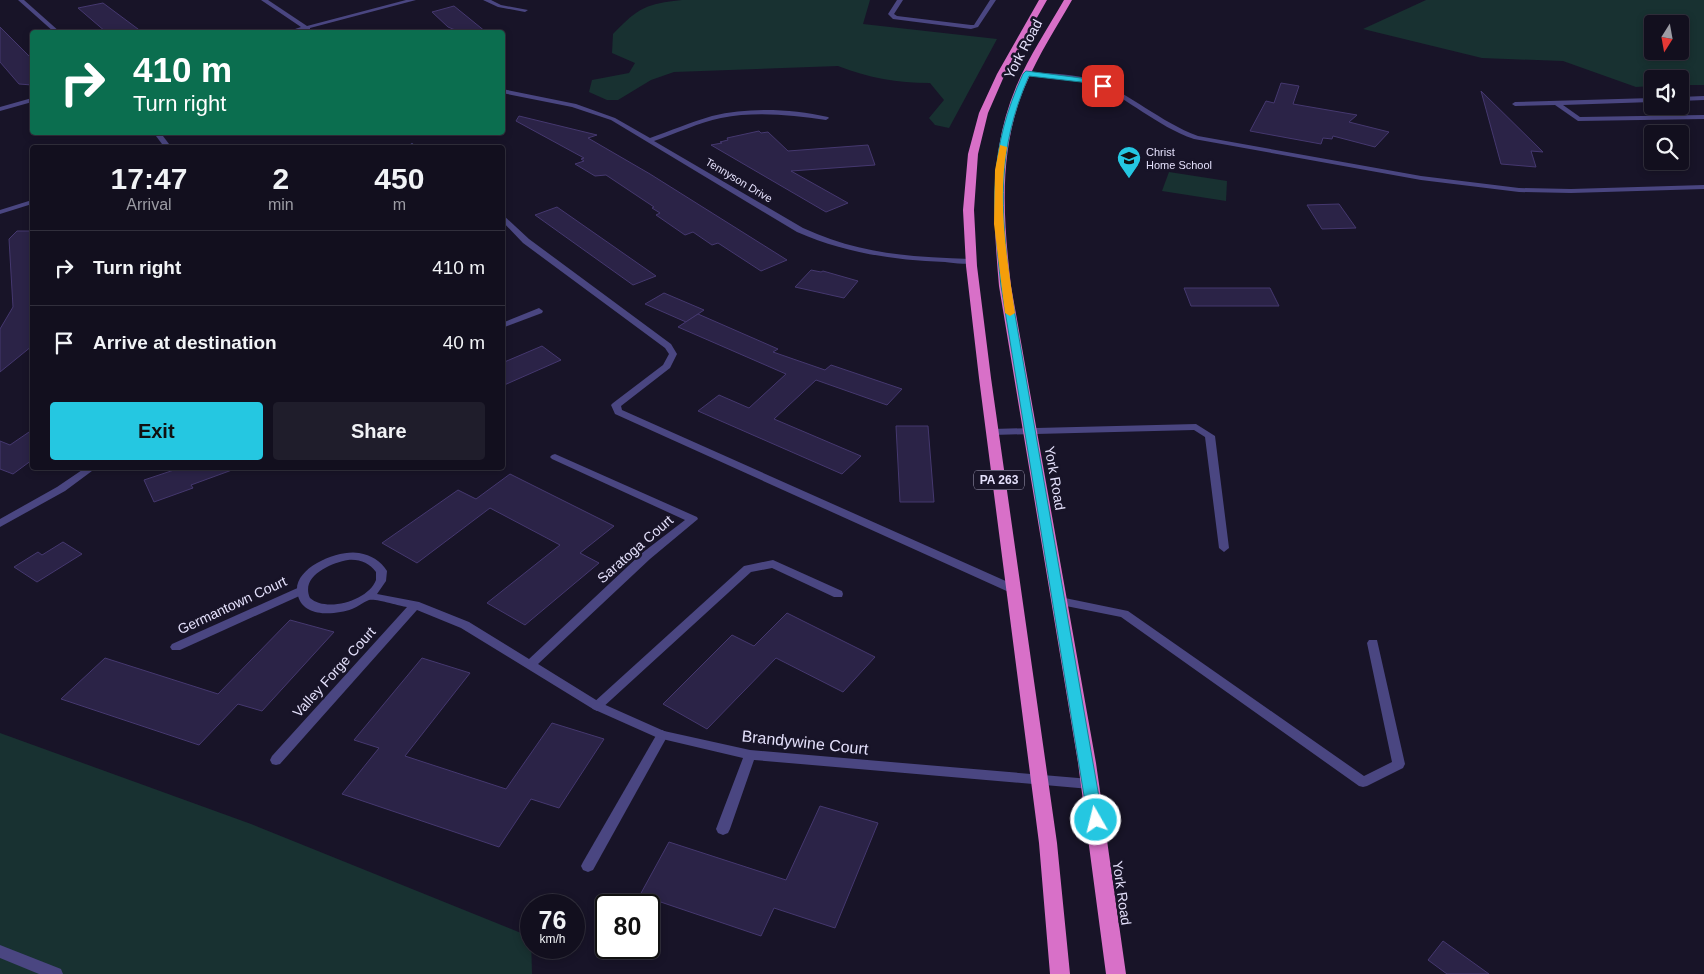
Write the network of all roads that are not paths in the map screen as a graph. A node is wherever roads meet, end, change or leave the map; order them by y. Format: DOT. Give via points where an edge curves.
graph roads {
  1 [pos="21,0"];
  2 [pos="264,0"];
  3 [pos="413,0"];
  4 [pos="486,0"];
  5 [pos="900,0"];
  6 [pos="993,0"];
  7 [pos="1043,0"];
  8 [pos="1068,0"];
  9 [pos="525,10"];
  10 [pos="306,28"];
  11 [pos="55,30"];
  12 [pos="298,30"];
  13 [pos="310,30"];
  14 [pos="1026,74"];
  15 [pos="505,92"];
  16 [pos="1704,98"];
  17 [pos="1689,99"];
  18 [pos="1644,100"];
  19 [pos="30,101"];
  20 [pos="1557,103"];
  21 [pos="1515,104"];
  22 [pos="0,109"];
  23 [pos="1704,117"];
  24 [pos="826,118"];
  25 [pos="158,135"];
  26 [pos="650,140"];
  27 [pos="167,145"];
  28 [pos="1704,187"];
  29 [pos="30,203"];
  30 [pos="0,212"];
  31 [pos="505,219"];
  32 [pos="971,261"];
  33 [pos="539,311"];
  34 [pos="505,325"];
  35 [pos="992,432"];
  36 [pos="1030,432"];
  37 [pos="554,457"];
  38 [pos="88,470"];
  39 [pos="0,524"];
  40 [pos="1224,548"];
  41 [pos="302,590"];
  42 [pos="1015,590"];
  43 [pos="838,594"];
  44 [pos="370,596"];
  45 [pos="1060,601"];
  46 [pos="415,605"];
  47 [pos="1373,643"];
  48 [pos="176,648"];
  49 [pos="531,664"];
  50 [pos="597,706"];
  51 [pos="662,735"];
  52 [pos="750,755"];
  53 [pos="276,760"];
  54 [pos="1040,779"];
  55 [pos="1090,784"];
  56 [pos="723,829"];
  57 [pos="588,866"];
  58 [pos="0,951"];
  59 [pos="56,974"];
  60 [pos="1060,974"];
  61 [pos="1116,974"];
  1 -- 11 [label="street"];
  2 -- 10 [label="street"];
  3 -- 10 [label="street"];
  4 -- 9 [label="street"];
  5 -- 6 [label="street" via="891,14 895,18 971,27 976,26"];
  7 -- 32 [label="highway, York Road / PA 263" via="990,95 978,131 970,172"];
  8 -- 14 [label="highway, York Road / PA 263"];
  10 -- 12 [label="street"];
  10 -- 13 [label="street"];
  14 -- 28 [label="street" via="1081,80 1103,86 1168,128 1196,138 1421,178 1519,190"];
  14 -- 36 [label="highway, York Road / PA 263" via="1006,130 999,170 998,224"];
  15 -- 26 [label="street, Tennyson Drive" via="588,109"];
  16 -- 17 [label="street"];
  18 -- 20 [label="street"];
  19 -- 22 [label="street"];
  20 -- 21 [label="street"];
  20 -- 23 [label="street" via="1578,119"];
  24 -- 26 [label="street" via="779,112 736,114 703,121"];
  25 -- 27 [label="street"];
  26 -- 32 [label="street, Tennyson Drive" via="800,230 832,244 875,255"];
  29 -- 30 [label="street"];
  31 -- 42 [label="street" via="526,242 668,346 673,354 666,366 616,405 618,412"];
  32 -- 35 [label="highway, York Road / PA 263"];
  33 -- 34 [label="street"];
  35 -- 36 [label="street"];
  35 -- 42 [label="highway, York Road / PA 263"];
  36 -- 40 [label="street" via="1196,427 1210,436"];
  36 -- 45 [label="highway, York Road / PA 263"];
  37 -- 49 [label="street, Saratoga Court" via="693,519 646,556"];
  38 -- 39 [label="street"];
  41 -- 44 [label="street" via="309,605 326,610 346,608"];
  41 -- 44 [label="street" via="304,581 321,565 339,558 358,556 377,564 382,571 378,588"];
  41 -- 48 [label="street, Germantown Court"];
  42 -- 54 [label="highway, York Road / PA 263"];
  43 -- 50 [label="street" via="773,564 748,569"];
  44 -- 46 [label="street, Brandywine Court"];
  45 -- 47 [label="street" via="1124,614 1363,782 1399,764"];
  45 -- 55 [label="highway, York Road / PA 263"];
  46 -- 49 [label="street, Brandywine Court" via="465,625"];
  46 -- 53 [label="street, Valley Forge Court"];
  49 -- 50 [label="street, Brandywine Court"];
  50 -- 51 [label="street, Brandywine Court"];
  51 -- 52 [label="street, Brandywine Court"];
  51 -- 57 [label="street"];
  52 -- 54 [label="street, Brandywine Court"];
  52 -- 56 [label="street"];
  54 -- 55 [label="street, Brandywine Court"];
  54 -- 60 [label="highway, York Road / PA 263"];
  55 -- 61 [label="highway, York Road / PA 263"];
  58 -- 59 [label="street"];
}
